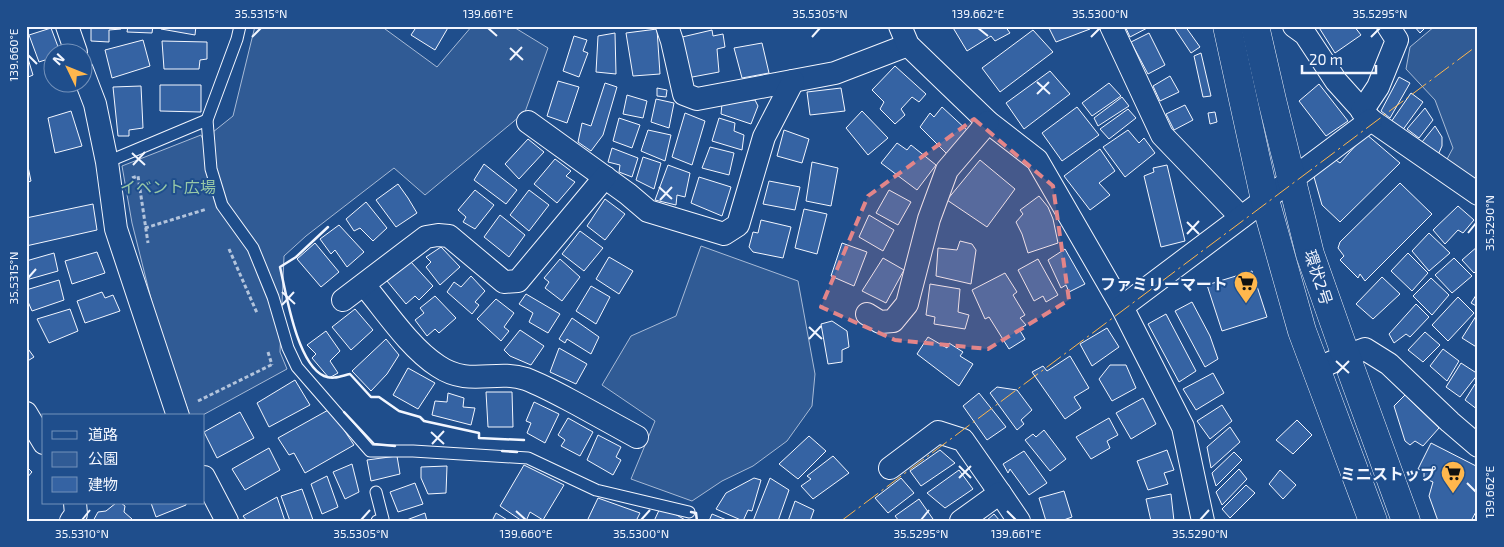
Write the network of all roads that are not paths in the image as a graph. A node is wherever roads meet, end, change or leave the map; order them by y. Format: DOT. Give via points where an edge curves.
graph roads {
  1 [pos="67,26"];
  2 [pos="240,26"];
  3 [pos="667,26"];
  4 [pos="1111,26"];
  5 [pos="1227,26"];
  6 [pos="1255,26"];
  7 [pos="1294,26"];
  8 [pos="1388,26"];
  9 [pos="904,36"];
  10 [pos="73,42"];
  11 [pos="793,81"];
  12 [pos="90,92"];
  13 [pos="1367,115"];
  14 [pos="207,120"];
  15 [pos="528,122"];
  16 [pos="988,122"];
  17 [pos="107,162"];
  18 [pos="605,177"];
  19 [pos="1291,179"];
  20 [pos="1478,194"];
  21 [pos="1265,200"];
  22 [pos="1240,217"];
  23 [pos="364,285"];
  24 [pos="343,300"];
  25 [pos="1122,307"];
  26 [pos="868,314"];
  27 [pos="1346,356"];
  28 [pos="1316,369"];
  29 [pos="26,413"];
  30 [pos="177,413"];
  31 [pos="637,437"];
  32 [pos="42,440"];
  33 [pos="1478,446"];
  34 [pos="890,468"];
  35 [pos="205,479"];
  36 [pos="376,492"];
  37 [pos="1000,493"];
  38 [pos="75,504"];
  39 [pos="688,512"];
  40 [pos="72,521"];
  41 [pos="228,521"];
  42 [pos="377,521"];
  43 [pos="961,521"];
  44 [pos="1019,521"];
  45 [pos="1203,521"];
  46 [pos="1373,521"];
  47 [pos="1406,521"];
  1 -- 10 [label="street"];
  2 -- 14 [label="lane"];
  3 -- 11 [label="street" via="684,94 697,99"];
  4 -- 22 [label="street" via="1162,135"];
  5 -- 21 [label="main road, 環状2号"];
  6 -- 19 [label="main road, 環状2号"];
  7 -- 13 [label="street" via="1305,34 1336,82"];
  8 -- 13 [label="street" via="1397,40"];
  9 -- 11 [label="street" via="834,73"];
  9 -- 16 [label="street"];
  11 -- 18 [label="street" via="764,137 738,225 724,234 648,211"];
  12 -- 17 [label="street"];
  13 -- 19 [label="street"];
  13 -- 20 [label="street"];
  14 -- 17 [label="lane"];
  14 -- 39 [label="lane" via="210,169 222,205 253,248 296,367 370,451 528,458 596,490"];
  15 -- 18 [label="street"];
  16 -- 25 [label="street" via="1037,160"];
  16 -- 26 [label="street" via="947,170 929,219 907,304 893,321 880,322"];
  17 -- 30 [label="street" via="116,229"];
  18 -- 23 [label="street" via="518,281 504,282 449,236 438,234 426,237"];
  19 -- 21 [label="street"];
  19 -- 27 [label="main road, 環状2号" via="1310,254"];
  21 -- 22 [label="street"];
  21 -- 28 [label="main road, 環状2号"];
  22 -- 25 [label="street"];
  23 -- 24 [label="street"];
  23 -- 31 [label="street" via="418,351 438,366 471,378 505,376 524,379 548,388"];
  25 -- 45 [label="street" via="1183,427"];
  27 -- 28 [label="street"];
  27 -- 33 [label="street" via="1365,349 1389,364"];
  27 -- 47 [label="main road, 環状2号"];
  28 -- 46 [label="main road, 環状2号"];
  29 -- 32 [label="street"];
  34 -- 37 [label="street" via="938,432 964,440"];
  35 -- 41 [label="street"];
  36 -- 42 [label="lane" via="384,519"];
  37 -- 43 [label="street"];
  37 -- 44 [label="street"];
  38 -- 40 [label="street" via="76,514"];
}
